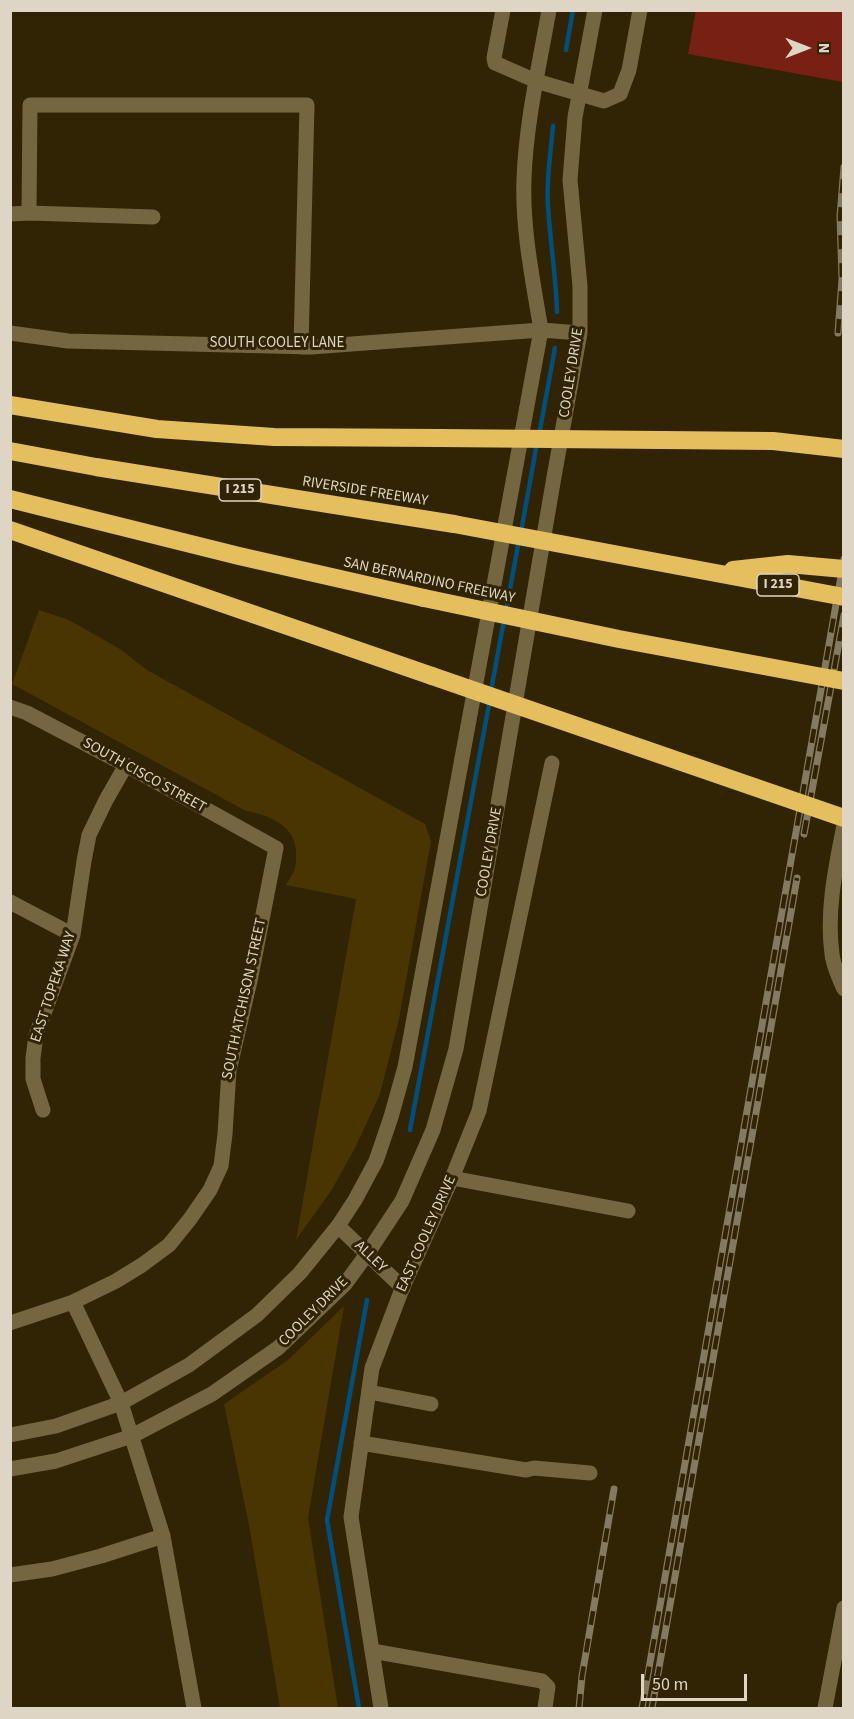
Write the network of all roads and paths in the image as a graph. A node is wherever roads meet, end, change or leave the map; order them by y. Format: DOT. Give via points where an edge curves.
graph roads {
  1 [pos="503,10"];
  2 [pos="549,10"];
  3 [pos="595,10"];
  4 [pos="640,10"];
  5 [pos="536,81"];
  6 [pos="580,94"];
  7 [pos="29,213"];
  8 [pos="10,214"];
  9 [pos="153,217"];
  10 [pos="541,330"];
  11 [pos="10,333"];
  12 [pos="580,333"];
  13 [pos="302,347"];
  14 [pos="10,405"];
  15 [pos="843,449"];
  16 [pos="10,451"];
  17 [pos="10,499"];
  18 [pos="10,530"];
  19 [pos="843,569"];
  20 [pos="713,572"];
  21 [pos="843,597"];
  22 [pos="843,681"];
  23 [pos="10,707"];
  24 [pos="552,763"];
  25 [pos="126,765"];
  26 [pos="843,818"];
  27 [pos="843,825"];
  28 [pos="276,848"];
  29 [pos="10,902"];
  30 [pos="73,935"];
  31 [pos="843,989"];
  32 [pos="43,1110"];
  33 [pos="453,1178"];
  34 [pos="628,1211"];
  35 [pos="338,1226"];
  36 [pos="367,1254"];
  37 [pos="403,1288"];
  38 [pos="73,1302"];
  39 [pos="10,1323"];
  40 [pos="369,1392"];
  41 [pos="121,1403"];
  42 [pos="432,1404"];
  43 [pos="10,1435"];
  44 [pos="132,1436"];
  45 [pos="361,1443"];
  46 [pos="10,1469"];
  47 [pos="590,1473"];
  48 [pos="163,1536"];
  49 [pos="10,1575"];
  50 [pos="843,1608"];
  51 [pos="372,1651"];
  52 [pos="194,1708"];
  53 [pos="381,1708"];
  54 [pos="545,1708"];
  55 [pos="825,1708"];
  1 -- 5 [label="street" via="495,63"];
  2 -- 5 [label="street"];
  3 -- 6 [label="street, COOLEY DRIVE"];
  4 -- 6 [label="street" via="621,94 603,101"];
  5 -- 6 [label="street"];
  5 -- 10 [label="street" via="524,182 527,240"];
  6 -- 12 [label="street, COOLEY DRIVE" via="570,180 580,285"];
  7 -- 8 [label="street"];
  7 -- 9 [label="street"];
  7 -- 13 [label="street" via="30,105 307,105"];
  10 -- 12 [label="street, SOUTH COOLEY LANE"];
  10 -- 13 [label="street, SOUTH COOLEY LANE"];
  10 -- 35 [label="street" via="405,1067 376,1161"];
  11 -- 13 [label="street, SOUTH COOLEY LANE" via="68,341"];
  12 -- 36 [label="street, COOLEY DRIVE" via="456,1049 433,1130 402,1201"];
  14 -- 15 [label="highway, bridge" via="157,429 274,437 773,441"];
  16 -- 20 [label="highway, RIVERSIDE FREEWAY / I 215, bridge" via="454,524"];
  17 -- 22 [label="highway, SAN BERNARDINO FREEWAY, bridge" via="424,598"];
  18 -- 26 [label="highway, bridge"];
  19 -- 20 [label="highway, bridge" via="788,564"];
  20 -- 21 [label="highway, I 215, bridge"];
  23 -- 25 [label="street, SOUTH CISCO STREET"];
  24 -- 33 [label="street, EAST COOLEY DRIVE" via="479,1111"];
  25 -- 28 [label="street, SOUTH CISCO STREET"];
  25 -- 30 [label="street, EAST TOPEKA WAY" via="89,835"];
  27 -- 31 [label="street" via="831,933 832,955"];
  28 -- 38 [label="street, SOUTH ATCHISON STREET" via="229,1070 220,1166 210,1190 169,1245 116,1281"];
  29 -- 30 [label="street"];
  30 -- 32 [label="street, EAST TOPEKA WAY" via="36,1035 33,1079"];
  33 -- 34 [label="street"];
  33 -- 37 [label="street, EAST COOLEY DRIVE"];
  35 -- 36 [label="street, ALLEY"];
  35 -- 41 [label="street" via="300,1273 257,1315 189,1365"];
  36 -- 37 [label="street, ALLEY"];
  36 -- 44 [label="street, COOLEY DRIVE" via="345,1284 278,1348 212,1394"];
  37 -- 40 [label="street, EAST COOLEY DRIVE" via="372,1368"];
  38 -- 39 [label="street, SOUTH ATCHISON STREET"];
  38 -- 41 [label="street"];
  40 -- 42 [label="street"];
  40 -- 45 [label="street, EAST COOLEY DRIVE"];
  41 -- 43 [label="street" via="56,1426"];
  41 -- 44 [label="street"];
  44 -- 46 [label="street, COOLEY DRIVE" via="56,1461"];
  44 -- 48 [label="street"];
  45 -- 47 [label="street" via="526,1470"];
  45 -- 51 [label="street, EAST COOLEY DRIVE" via="351,1516"];
  48 -- 49 [label="street" via="52,1569"];
  48 -- 52 [label="street"];
  50 -- 55 [label="street"];
  51 -- 53 [label="street, EAST COOLEY DRIVE"];
  51 -- 54 [label="street" via="542,1682 548,1687"];
}
